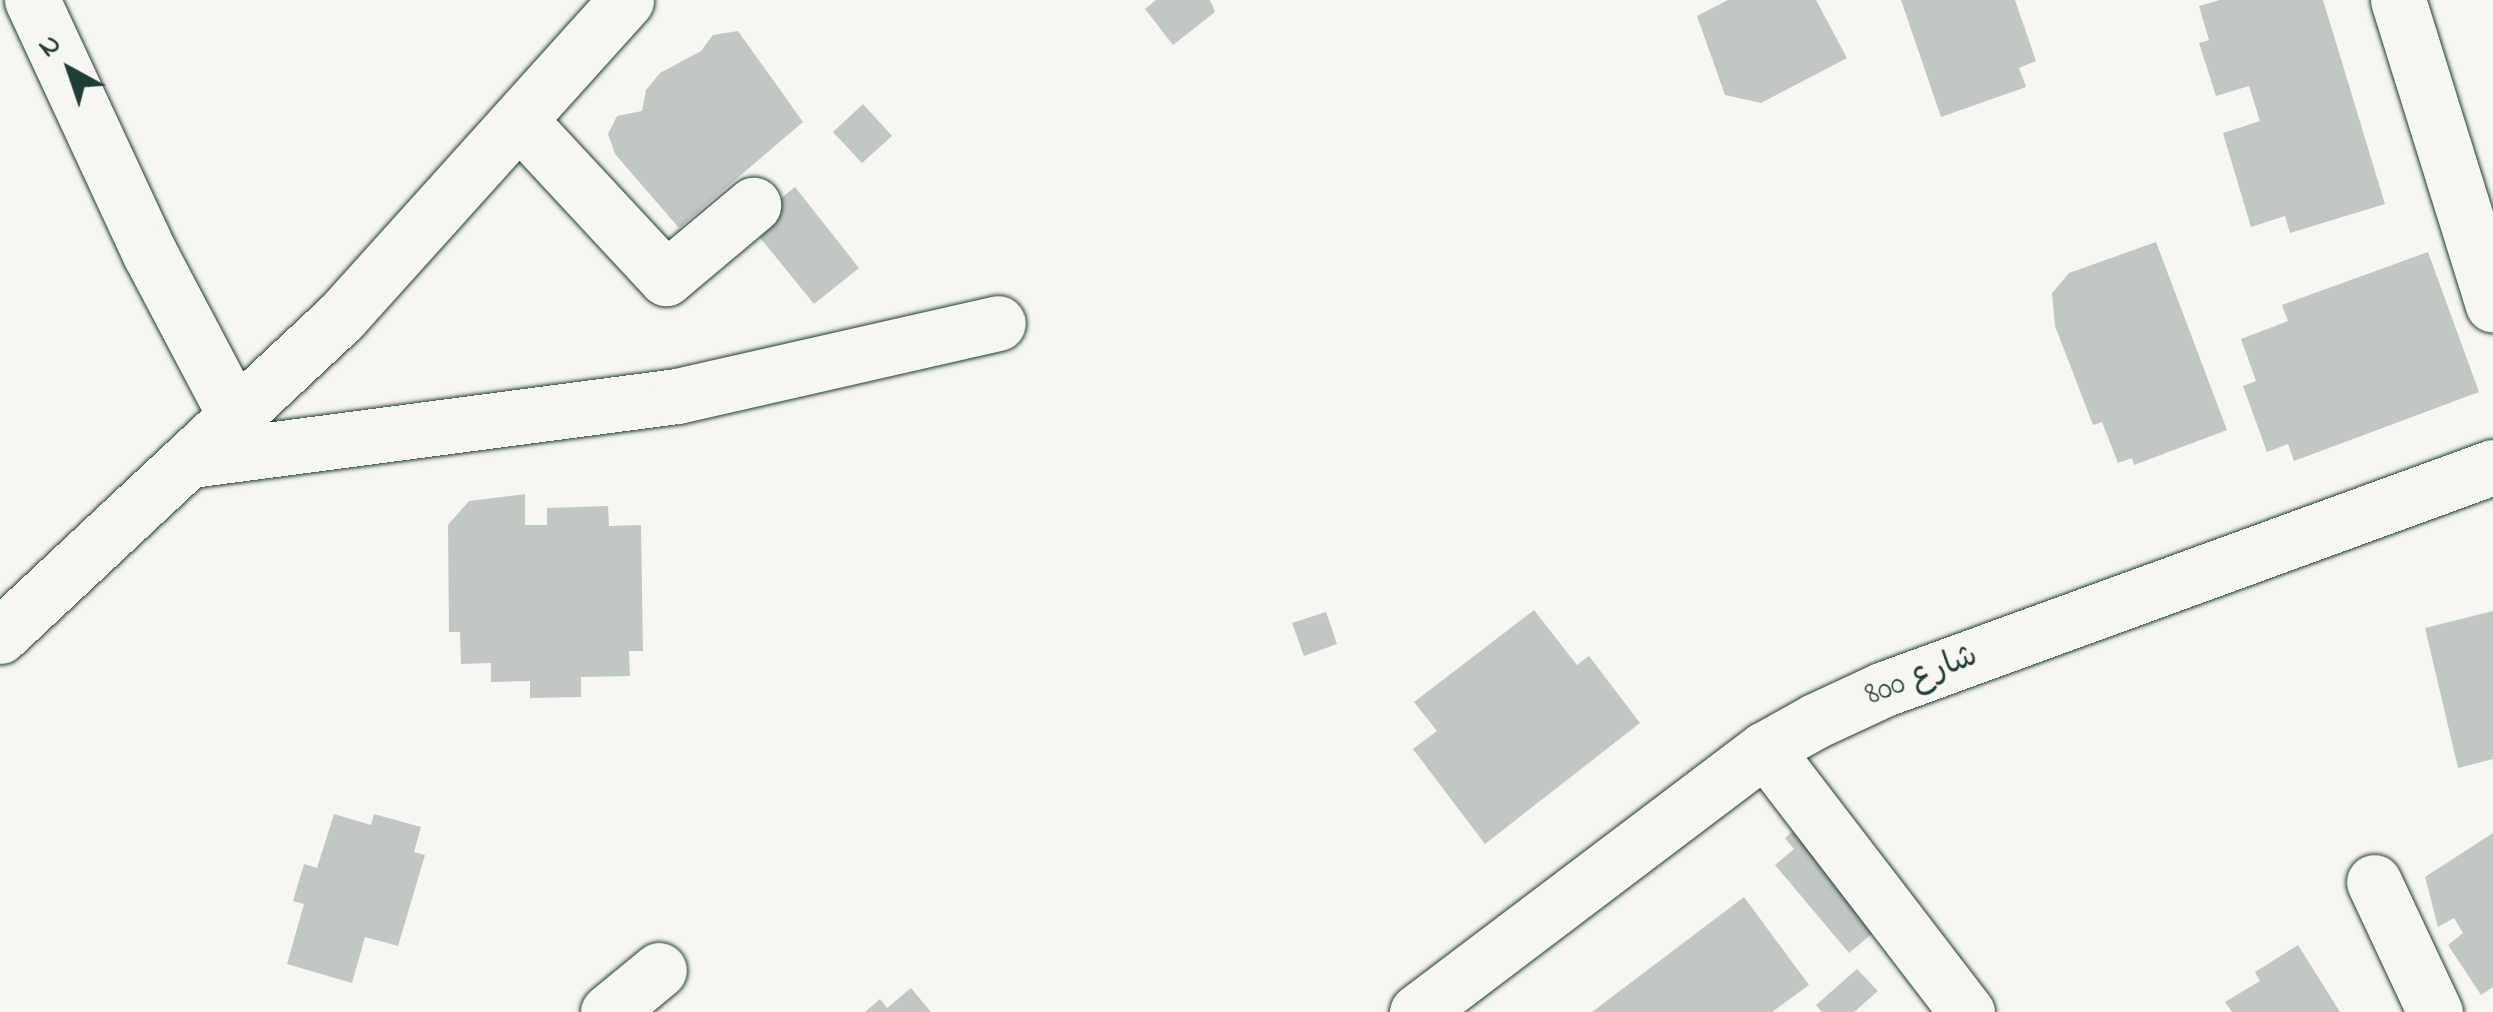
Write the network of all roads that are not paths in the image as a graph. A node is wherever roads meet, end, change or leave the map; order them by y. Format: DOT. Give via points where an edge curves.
graph roads {
  1 [pos="32,0"];
  2 [pos="626,0"];
  3 [pos="2398,0"];
  4 [pos="518,120"];
  5 [pos="752,205"];
  6 [pos="2493,305"];
  7 [pos="998,323"];
  8 [pos="237,419"];
  9 [pos="191,460"];
  10 [pos="2493,466"];
  11 [pos="0,636"];
  12 [pos="1765,749"];
  13 [pos="2374,882"];
  14 [pos="659,970"];
  15 [pos="608,1012"];
  16 [pos="1417,1012"];
  17 [pos="1967,1012"];
  18 [pos="2435,1012"];
  1 -- 8 [label="street" via="150,254"];
  2 -- 4 [label="street"];
  3 -- 6 [label="street"];
  4 -- 5 [label="street" via="666,278"];
  4 -- 8 [label="street" via="341,317"];
  7 -- 9 [label="street" via="677,396"];
  8 -- 9 [label="street"];
  9 -- 11 [label="street"];
  10 -- 12 [label="street, شارع 800" via="1884,689"];
  12 -- 16 [label="street, شارع 800"];
  12 -- 17 [label="street"];
  13 -- 18 [label="street"];
  14 -- 15 [label="street"];
}
